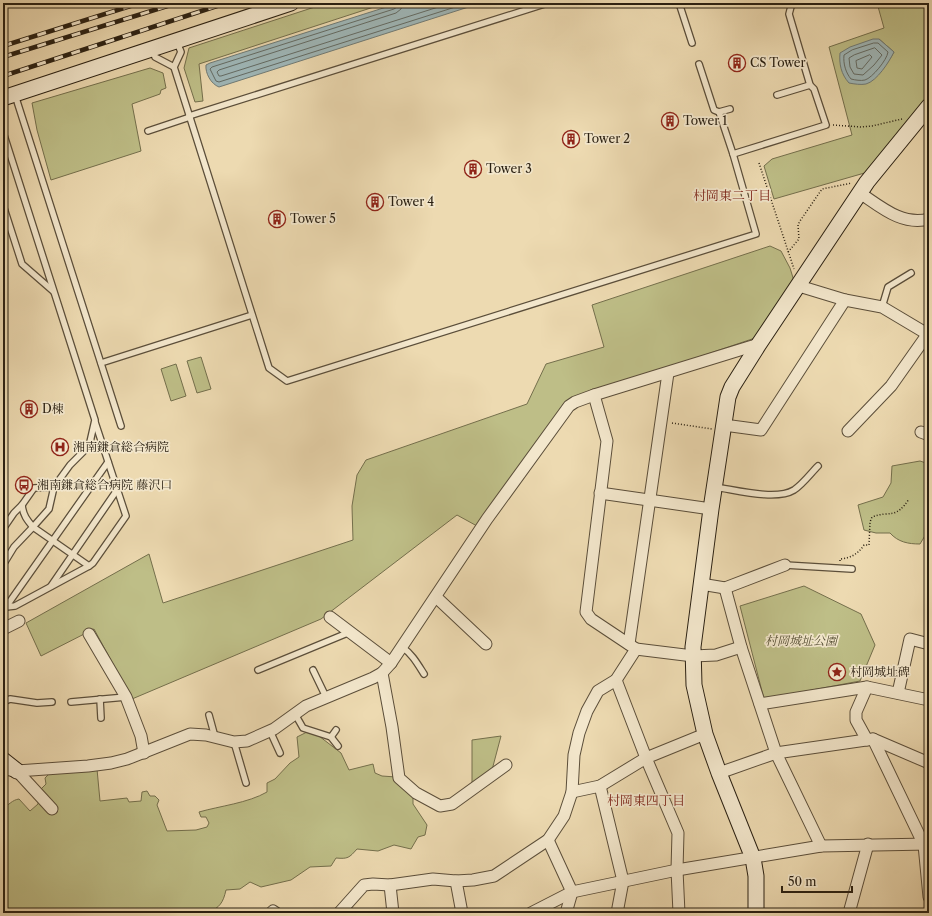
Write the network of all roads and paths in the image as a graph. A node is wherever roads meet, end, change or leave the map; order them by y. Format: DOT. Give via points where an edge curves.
graph roads {
  1 [pos="291,3"];
  2 [pos="548,3"];
  3 [pos="680,3"];
  4 [pos="792,3"];
  5 [pos="177,42"];
  6 [pos="692,44"];
  7 [pos="153,50"];
  8 [pos="699,64"];
  9 [pos="174,67"];
  10 [pos="810,85"];
  11 [pos="777,95"];
  12 [pos="9,96"];
  13 [pos="929,106"];
  14 [pos="730,109"];
  15 [pos="719,112"];
  16 [pos="189,116"];
  17 [pos="904,119"];
  18 [pos="826,125"];
  19 [pos="148,131"];
  20 [pos="3,132"];
  21 [pos="733,154"];
  22 [pos="759,163"];
  23 [pos="858,186"];
  24 [pos="3,205"];
  25 [pos="929,219"];
  26 [pos="788,252"];
  27 [pos="911,273"];
  28 [pos="799,286"];
  29 [pos="54,291"];
  30 [pos="846,300"];
  31 [pos="882,307"];
  32 [pos="252,315"];
  33 [pos="928,335"];
  34 [pos="759,344"];
  35 [pos="101,363"];
  36 [pos="668,373"];
  37 [pos="594,395"];
  38 [pos="95,420"];
  39 [pos="661,421"];
  40 [pos="121,426"];
  41 [pos="724,428"];
  42 [pos="848,431"];
  43 [pos="108,462"];
  44 [pos="818,466"];
  45 [pos="54,487"];
  46 [pos="715,487"];
  47 [pos="117,490"];
  48 [pos="600,493"];
  49 [pos="909,499"];
  50 [pos="650,500"];
  51 [pos="22,505"];
  52 [pos="711,509"];
  53 [pos="33,527"];
  54 [pos="3,529"];
  55 [pos="53,542"];
  56 [pos="72,555"];
  57 [pos="3,565"];
  58 [pos="785,565"];
  59 [pos="89,566"];
  60 [pos="839,568"];
  61 [pos="852,569"];
  62 [pos="701,584"];
  63 [pos="49,588"];
  64 [pos="726,588"];
  65 [pos="436,597"];
  66 [pos="5,605"];
  67 [pos="330,618"];
  68 [pos="19,621"];
  69 [pos="3,629"];
  70 [pos="350,632"];
  71 [pos="90,634"];
  72 [pos="486,644"];
  73 [pos="929,644"];
  74 [pos="402,647"];
  75 [pos="632,647"];
  76 [pos="741,647"];
  77 [pos="694,656"];
  78 [pos="391,663"];
  79 [pos="258,670"];
  80 [pos="314,670"];
  81 [pos="382,673"];
  82 [pos="424,674"];
  83 [pos="616,680"];
  84 [pos="868,687"];
  85 [pos="898,693"];
  86 [pos="126,697"];
  87 [pos="326,697"];
  88 [pos="100,699"];
  89 [pos="929,700"];
  90 [pos="3,702"];
  91 [pos="52,702"];
  92 [pos="71,702"];
  93 [pos="760,704"];
  94 [pos="295,714"];
  95 [pos="209,715"];
  96 [pos="101,718"];
  97 [pos="336,730"];
  98 [pos="270,731"];
  99 [pos="705,734"];
  100 [pos="215,736"];
  101 [pos="331,737"];
  102 [pos="870,739"];
  103 [pos="234,742"];
  104 [pos="338,746"];
  105 [pos="144,752"];
  106 [pos="776,753"];
  107 [pos="280,754"];
  108 [pos="646,758"];
  109 [pos="3,760"];
  110 [pos="929,763"];
  111 [pos="506,765"];
  112 [pos="10,770"];
  113 [pos="719,773"];
  114 [pos="246,783"];
  115 [pos="600,786"];
  116 [pos="572,792"];
  117 [pos="52,809"];
  118 [pos="548,840"];
  119 [pos="868,844"];
  120 [pos="926,844"];
  121 [pos="821,846"];
  122 [pos="753,858"];
  123 [pos="677,870"];
  124 [pos="456,881"];
  125 [pos="623,881"];
  126 [pos="390,885"];
  127 [pos="572,892"];
  128 [pos="929,897"];
  129 [pos="271,913"];
  130 [pos="276,913"];
  131 [pos="339,913"];
  132 [pos="393,913"];
  133 [pos="462,913"];
  134 [pos="531,913"];
  135 [pos="566,913"];
  136 [pos="617,913"];
  137 [pos="679,913"];
  138 [pos="756,913"];
  139 [pos="849,913"];
  1 -- 5 [label="street"];
  2 -- 16 [label="lane"];
  3 -- 6 [label="lane"];
  4 -- 10 [label="lane" via="789,14"];
  5 -- 7 [label="street"];
  5 -- 9 [label="lane" via="181,52"];
  7 -- 9 [label="lane" via="155,57"];
  7 -- 12 [label="street"];
  8 -- 15 [label="lane" via="714,110"];
  9 -- 16 [label="lane"];
  10 -- 11 [label="lane"];
  10 -- 18 [label="lane"];
  12 -- 35 [label="lane"];
  13 -- 23 [label="street" via="867,182"];
  14 -- 15 [label="lane"];
  15 -- 21 [label="lane"];
  16 -- 19 [label="lane"];
  16 -- 32 [label="lane"];
  17 -- 18 [label="path" via="861,127"];
  18 -- 21 [label="lane"];
  20 -- 29 [label="lane"];
  21 -- 32 [label="lane" via="756,234 287,381 269,368"];
  22 -- 26 [label="path"];
  23 -- 25 [label="street" via="897,217 918,221"];
  23 -- 26 [label="path" via="852,183 822,189 798,225 798,239"];
  23 -- 28 [label="street"];
  24 -- 29 [label="lane" via="22,264"];
  26 -- 28 [label="path"];
  27 -- 31 [label="lane" via="888,287"];
  28 -- 30 [label="street"];
  28 -- 34 [label="street"];
  29 -- 38 [label="lane"];
  30 -- 31 [label="street"];
  30 -- 41 [label="street" via="761,430"];
  31 -- 33 [label="street"];
  32 -- 35 [label="lane"];
  33 -- 42 [label="street" via="891,386"];
  34 -- 36 [label="street"];
  34 -- 41 [label="street" via="729,392"];
  35 -- 40 [label="lane"];
  36 -- 37 [label="street"];
  36 -- 39 [label="street"];
  37 -- 48 [label="street" via="607,440"];
  37 -- 65 [label="street" via="569,406 487,519"];
  38 -- 43 [label="lane"];
  38 -- 45 [label="lane" via="90,442"];
  39 -- 41 [label="path"];
  39 -- 50 [label="street"];
  41 -- 46 [label="street"];
  43 -- 47 [label="lane"];
  43 -- 55 [label="lane"];
  44 -- 46 [label="lane" via="794,490 781,494 761,494"];
  45 -- 51 [label="lane" via="34,488"];
  45 -- 53 [label="lane" via="49,509"];
  46 -- 52 [label="street"];
  47 -- 56 [label="lane"];
  47 -- 59 [label="lane" via="126,516"];
  48 -- 50 [label="street"];
  48 -- 75 [label="street" via="586,612 590,619"];
  49 -- 60 [label="path" via="904,508 893,515 881,514 872,517 869,545 864,545 849,559 840,559"];
  50 -- 52 [label="street"];
  50 -- 75 [label="street"];
  51 -- 53 [label="lane" via="22,512"];
  51 -- 54 [label="lane"];
  52 -- 62 [label="street"];
  53 -- 55 [label="lane"];
  53 -- 57 [label="lane" via="14,547"];
  55 -- 56 [label="lane"];
  55 -- 66 [label="lane"];
  56 -- 59 [label="lane"];
  56 -- 63 [label="lane"];
  58 -- 60 [label="lane"];
  58 -- 64 [label="street"];
  59 -- 63 [label="lane"];
  60 -- 61 [label="lane"];
  62 -- 64 [label="street"];
  62 -- 77 [label="street"];
  63 -- 66 [label="lane" via="15,606"];
  64 -- 76 [label="street"];
  65 -- 72 [label="street"];
  65 -- 74 [label="street"];
  67 -- 70 [label="street"];
  68 -- 69 [label="street"];
  70 -- 78 [label="street"];
  70 -- 79 [label="lane"];
  71 -- 86 [label="street"];
  73 -- 85 [label="street" via="910,639"];
  74 -- 78 [label="street"];
  74 -- 82 [label="lane" via="415,659"];
  75 -- 77 [label="street"];
  75 -- 83 [label="street"];
  76 -- 77 [label="street" via="716,655"];
  76 -- 93 [label="street"];
  77 -- 99 [label="street" via="694,685"];
  78 -- 81 [label="street"];
  80 -- 87 [label="lane"];
  81 -- 87 [label="street"];
  81 -- 111 [label="street" via="399,778 416,793 440,806 452,804"];
  83 -- 108 [label="street"];
  83 -- 116 [label="street" via="598,692 587,711 574,755"];
  84 -- 85 [label="street"];
  84 -- 93 [label="street"];
  84 -- 102 [label="street" via="856,712 856,720"];
  85 -- 89 [label="street"];
  86 -- 88 [label="lane"];
  86 -- 105 [label="street" via="141,736"];
  87 -- 94 [label="street"];
  88 -- 92 [label="lane"];
  88 -- 96 [label="lane"];
  90 -- 91 [label="lane" via="10,699"];
  93 -- 106 [label="street"];
  94 -- 98 [label="street"];
  94 -- 101 [label="lane" via="303,728"];
  95 -- 100 [label="lane"];
  97 -- 101 [label="lane"];
  98 -- 103 [label="street" via="247,741"];
  98 -- 107 [label="lane"];
  99 -- 108 [label="street"];
  99 -- 113 [label="street"];
  100 -- 103 [label="street"];
  100 -- 105 [label="street" via="190,734"];
  101 -- 104 [label="lane"];
  102 -- 106 [label="street"];
  102 -- 110 [label="street"];
  102 -- 120 [label="street"];
  103 -- 114 [label="lane"];
  105 -- 112 [label="street" via="103,764"];
  106 -- 113 [label="street"];
  106 -- 121 [label="street"];
  108 -- 115 [label="street"];
  108 -- 123 [label="street" via="678,834"];
  109 -- 112 [label="street"];
  112 -- 117 [label="street"];
  113 -- 122 [label="street"];
  115 -- 116 [label="street"];
  115 -- 125 [label="street"];
  116 -- 118 [label="street" via="564,816"];
  118 -- 124 [label="street" via="494,876"];
  118 -- 127 [label="street"];
  119 -- 120 [label="street"];
  119 -- 121 [label="street"];
  119 -- 139 [label="street"];
  120 -- 128 [label="street"];
  121 -- 122 [label="street"];
  122 -- 123 [label="street"];
  122 -- 138 [label="street" via="756,876"];
  123 -- 125 [label="street"];
  123 -- 137 [label="street"];
  124 -- 126 [label="street" via="433,879"];
  124 -- 133 [label="street"];
  125 -- 127 [label="street"];
  125 -- 136 [label="street"];
  126 -- 131 [label="street" via="364,885"];
  126 -- 132 [label="street"];
  127 -- 134 [label="street"];
  127 -- 135 [label="street"];
  129 -- 130 [label="street"];
}
